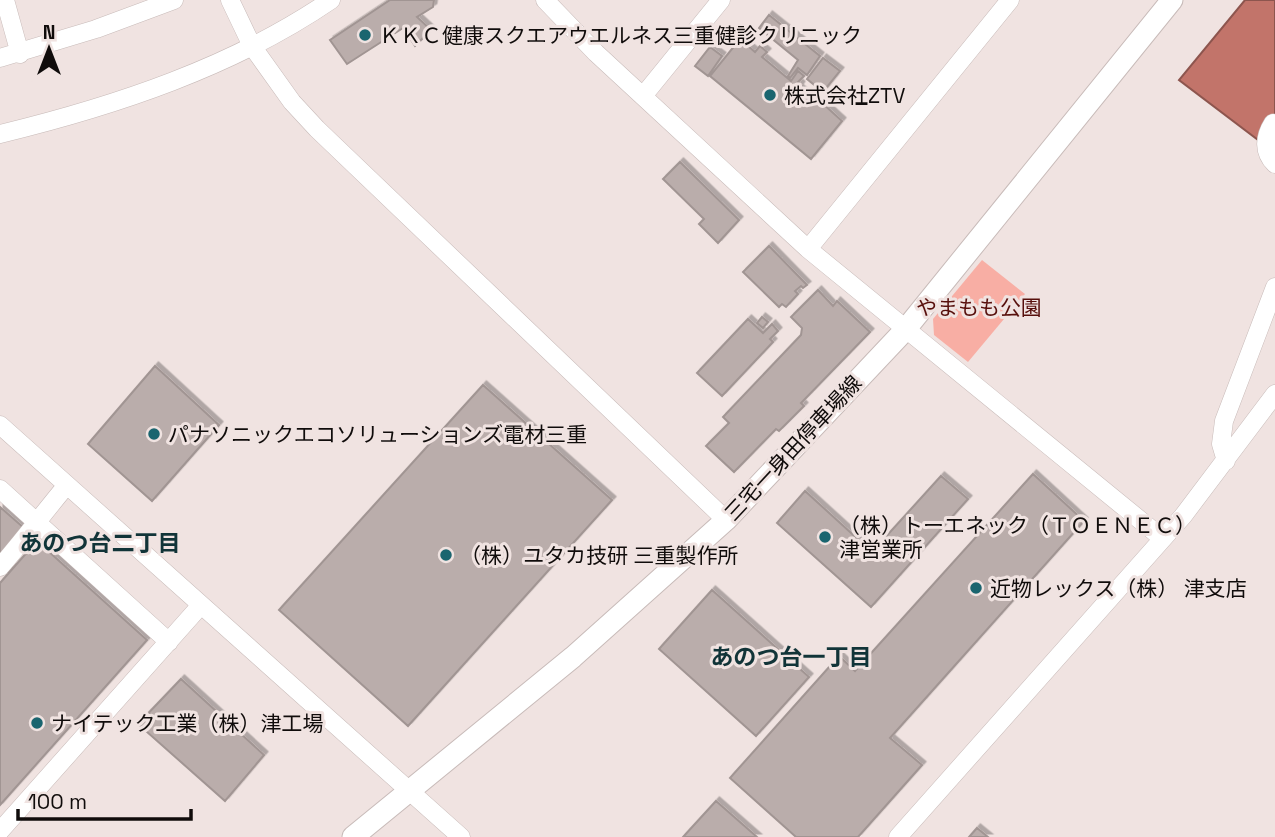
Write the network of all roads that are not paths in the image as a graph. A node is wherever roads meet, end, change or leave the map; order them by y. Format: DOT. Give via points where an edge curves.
graph roads {
  1 [pos="5,0"];
  2 [pos="174,0"];
  3 [pos="230,0"];
  4 [pos="331,0"];
  5 [pos="545,0"];
  6 [pos="721,0"];
  7 [pos="1010,0"];
  8 [pos="1172,0"];
  9 [pos="252,46"];
  10 [pos="20,54"];
  11 [pos="0,58"];
  12 [pos="643,96"];
  13 [pos="1273,124"];
  14 [pos="0,134"];
  15 [pos="1275,164"];
  16 [pos="808,249"];
  17 [pos="1275,287"];
  18 [pos="905,330"];
  19 [pos="1275,394"];
  20 [pos="0,425"];
  21 [pos="1226,461"];
  22 [pos="67,485"];
  23 [pos="0,489"];
  24 [pos="726,520"];
  25 [pos="36,521"];
  26 [pos="1163,538"];
  27 [pos="0,567"];
  28 [pos="201,605"];
  29 [pos="169,642"];
  30 [pos="409,790"];
  31 [pos="0,831"];
  32 [pos="353,837"];
  33 [pos="461,837"];
  34 [pos="898,837"];
  1 -- 10 [label="street"];
  2 -- 10 [label="street"];
  3 -- 9 [label="street"];
  4 -- 9 [label="street"];
  5 -- 12 [label="street"];
  6 -- 12 [label="street"];
  7 -- 16 [label="street"];
  8 -- 18 [label="main road, 三宅一身田停車場線"];
  9 -- 14 [label="street" via="115,102"];
  9 -- 24 [label="street" via="317,129"];
  10 -- 11 [label="street"];
  12 -- 16 [label="street"];
  13 -- 15 [label="street" via="1265,141"];
  16 -- 18 [label="street"];
  17 -- 21 [label="street" via="1224,421 1221,444"];
  18 -- 24 [label="main road, 三宅一身田停車場線"];
  18 -- 26 [label="street"];
  19 -- 21 [label="street"];
  20 -- 22 [label="street"];
  21 -- 26 [label="street"];
  22 -- 25 [label="street"];
  22 -- 28 [label="street"];
  23 -- 25 [label="street"];
  24 -- 30 [label="main road, 三宅一身田停車場線" via="572,657"];
  25 -- 27 [label="street"];
  25 -- 29 [label="street"];
  26 -- 34 [label="street"];
  28 -- 29 [label="street"];
  28 -- 30 [label="street"];
  29 -- 31 [label="street"];
  30 -- 32 [label="main road, 三宅一身田停車場線"];
  30 -- 33 [label="street"];
}
